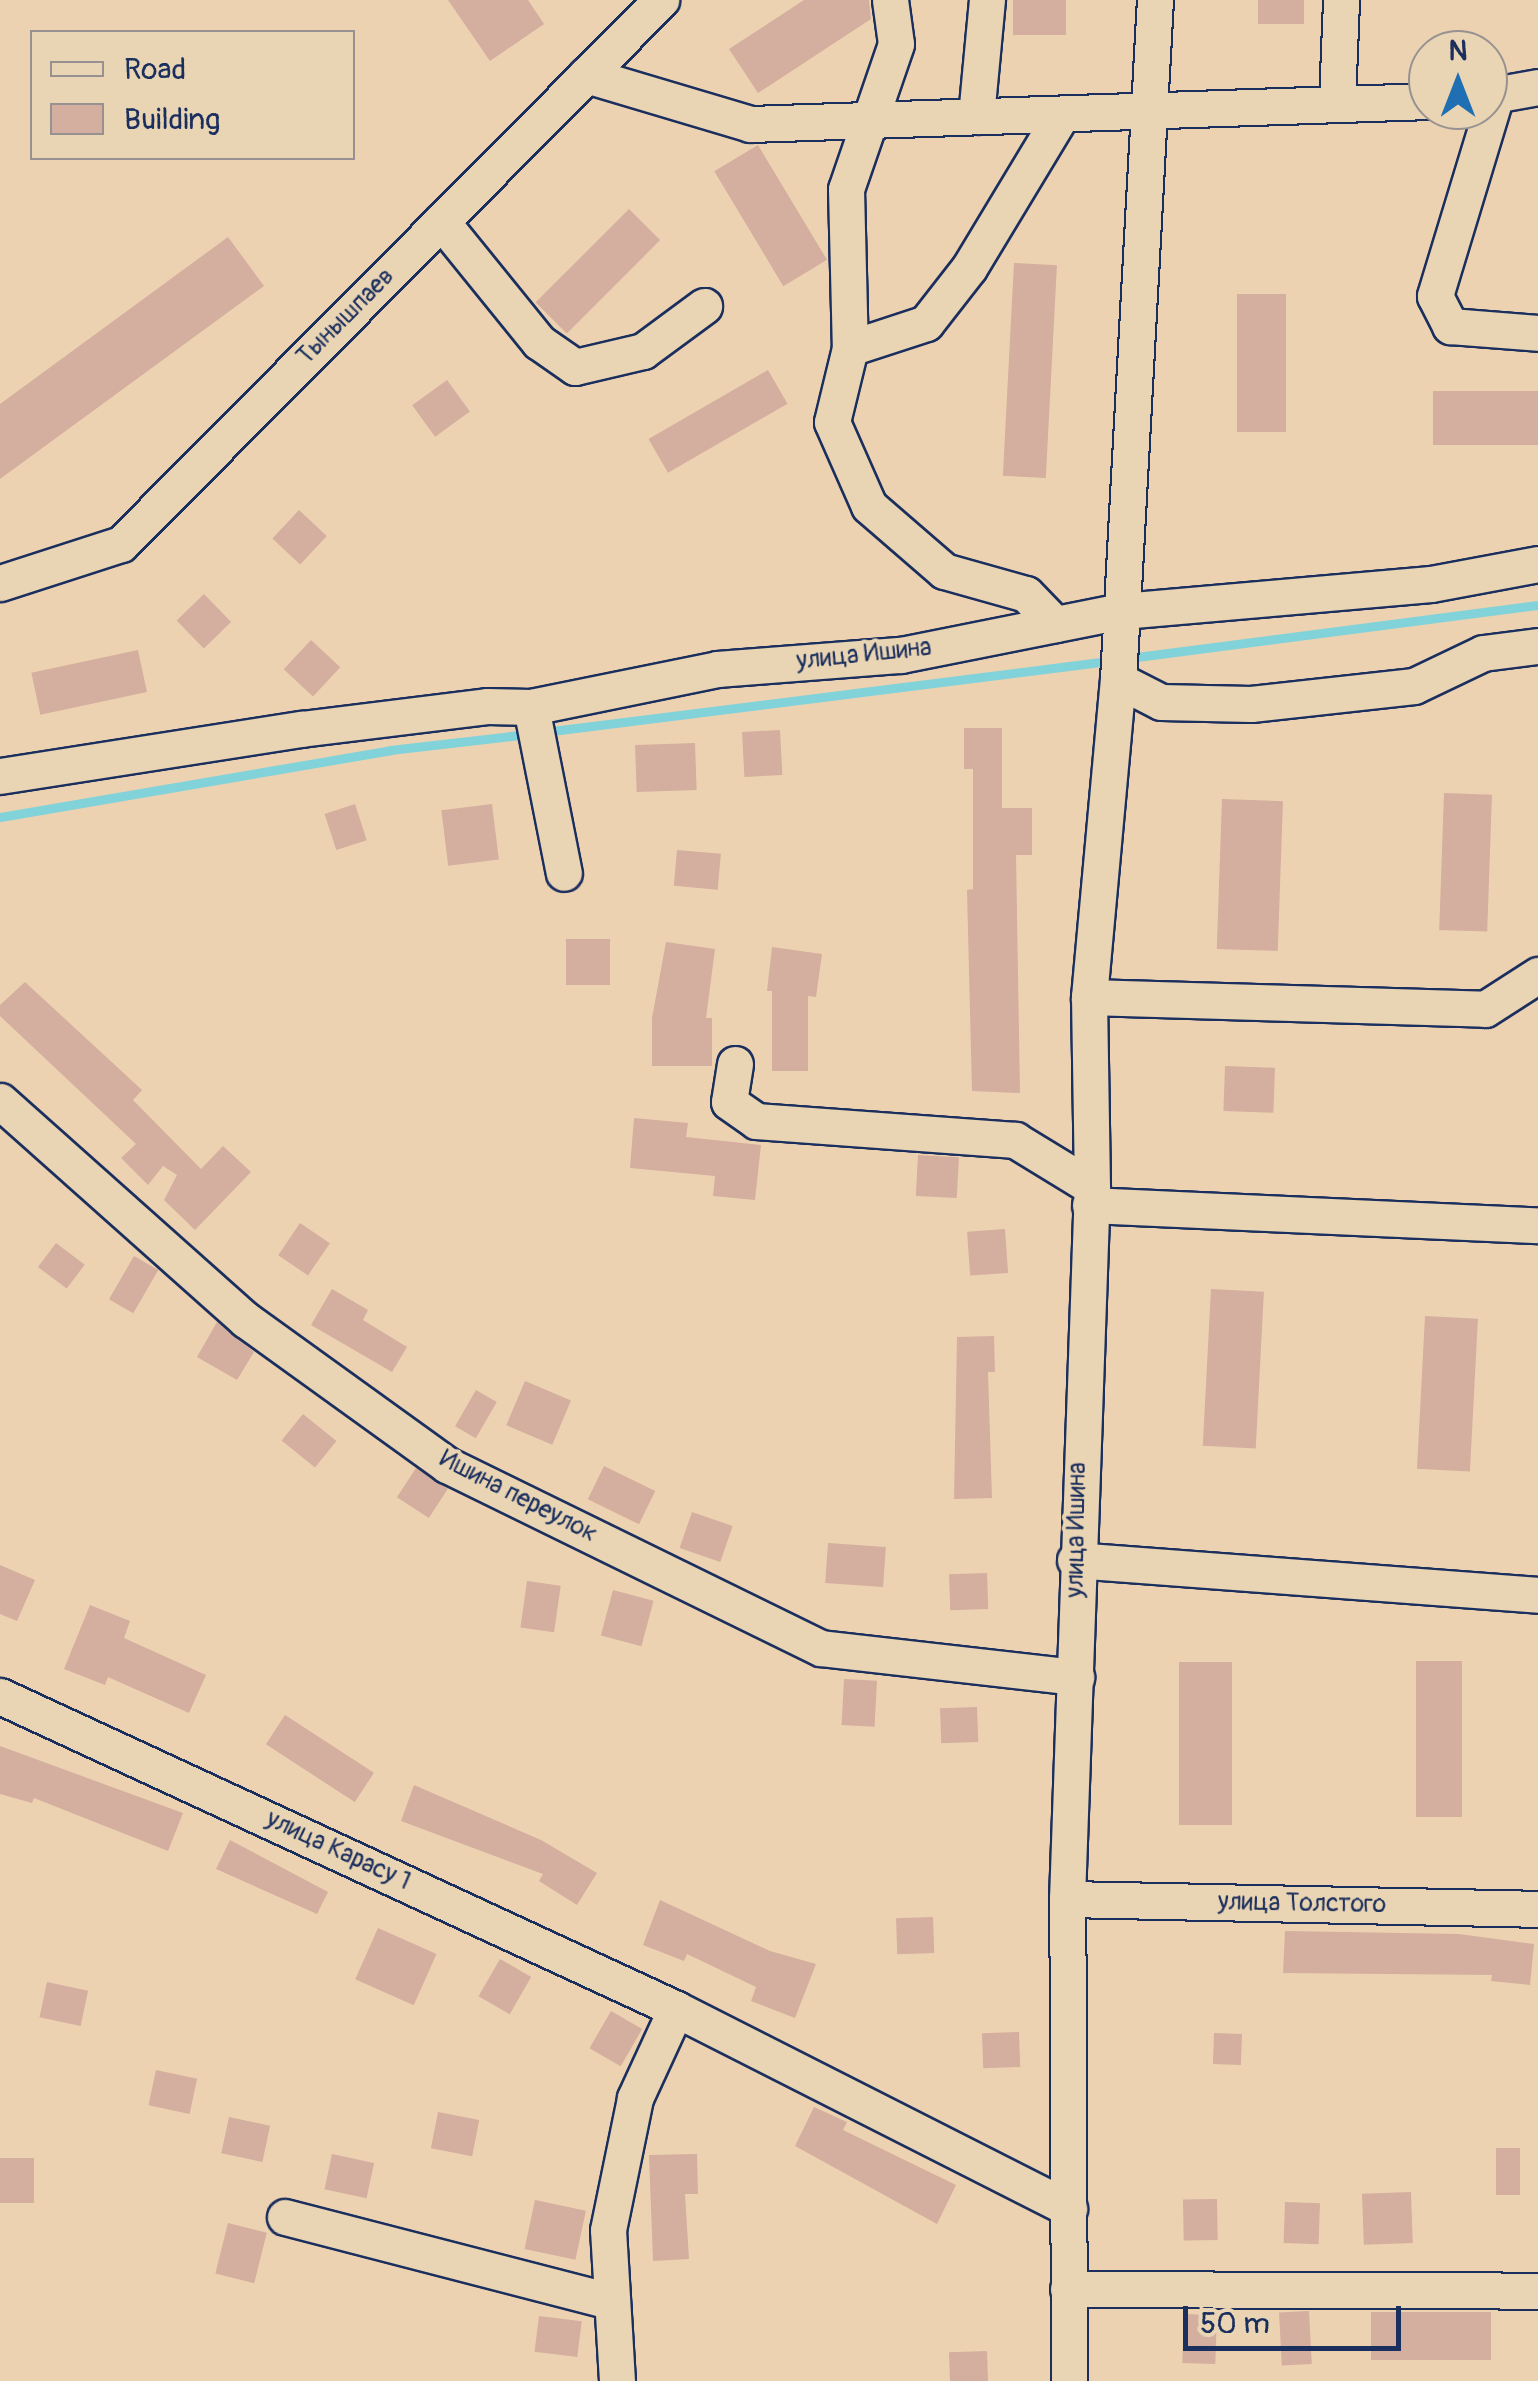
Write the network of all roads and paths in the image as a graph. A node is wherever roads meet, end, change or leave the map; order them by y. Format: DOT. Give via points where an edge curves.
graph roads {
  1 [pos="661,0"];
  2 [pos="890,0"];
  3 [pos="987,0"];
  4 [pos="1155,0"];
  5 [pos="1341,0"];
  6 [pos="586,75"];
  7 [pos="1538,87"];
  8 [pos="1508,93"];
  9 [pos="1337,101"];
  10 [pos="1408,101"];
  11 [pos="1149,112"];
  12 [pos="1062,114"];
  13 [pos="976,116"];
  14 [pos="865,120"];
  15 [pos="1482,130"];
  16 [pos="441,222"];
  17 [pos="704,306"];
  18 [pos="1538,333"];
  19 [pos="850,348"];
  20 [pos="1538,564"];
  21 [pos="0,583"];
  22 [pos="1122,611"];
  23 [pos="1055,624"];
  24 [pos="1538,646"];
  25 [pos="1118,680"];
  26 [pos="531,707"];
  27 [pos="0,776"];
  28 [pos="564,872"];
  29 [pos="1538,976"];
  30 [pos="1090,998"];
  31 [pos="735,1064"];
  32 [pos="0,1101"];
  33 [pos="1091,1196"];
  34 [pos="1538,1225"];
  35 [pos="1075,1560"];
  36 [pos="1538,1595"];
  37 [pos="1076,1677"];
  38 [pos="0,1696"];
  39 [pos="1067,1899"];
  40 [pos="1538,1910"];
  41 [pos="676,2009"];
  42 [pos="1069,2208"];
  43 [pos="285,2217"];
  44 [pos="1068,2289"];
  45 [pos="1538,2291"];
  46 [pos="610,2301"];
  47 [pos="618,2381"];
  48 [pos="1068,2381"];
  1 -- 6 [label="street, Тынышпаев"];
  2 -- 14 [label="street" via="896,44"];
  3 -- 13 [label="street"];
  4 -- 11 [label="street"];
  5 -- 9 [label="street"];
  6 -- 14 [label="street" via="750,124"];
  6 -- 16 [label="street, Тынышпаев"];
  7 -- 8 [label="street"];
  9 -- 10 [label="street"];
  9 -- 11 [label="street"];
  11 -- 12 [label="street"];
  11 -- 22 [label="street"];
  12 -- 13 [label="street"];
  12 -- 19 [label="street" via="978,253 926,323"];
  13 -- 14 [label="street"];
  14 -- 19 [label="street" via="846,189"];
  15 -- 18 [label="street" via="1435,296 1450,326"];
  16 -- 17 [label="street" via="539,342 576,367 643,351"];
  16 -- 21 [label="street, Тынышпаев" via="122,544"];
  19 -- 23 [label="street" via="832,422 869,506 944,571 1026,594"];
  20 -- 22 [label="street, улица Ишина" via="1431,584"];
  22 -- 23 [label="street, улица Ишина"];
  22 -- 25 [label="street, улица Ишина"];
  23 -- 26 [label="street, улица Ишина" via="901,655 717,670"];
  24 -- 25 [label="street" via="1483,654 1414,686 1251,704 1161,702"];
  25 -- 30 [label="street, улица Ишина"];
  26 -- 27 [label="street, улица Ишина" via="301,729"];
  26 -- 28 [label="street"];
  29 -- 30 [label="street" via="1485,1008"];
  30 -- 33 [label="street, улица Ишина"];
  31 -- 33 [label="street" via="729,1102 756,1121 1015,1140"];
  32 -- 37 [label="street, Ишина переулок" via="246,1320 448,1465 821,1648"];
  33 -- 34 [label="street"];
  33 -- 35 [label="street, улица Ишина"];
  35 -- 36 [label="street"];
  35 -- 37 [label="street, улица Ишина"];
  37 -- 39 [label="street, улица Ишина"];
  38 -- 41 [label="street, улица Карасу 1"];
  39 -- 40 [label="street, улица Толстого"];
  39 -- 42 [label="street, улица Ишина"];
  41 -- 42 [label="street, улица Карасу 1"];
  41 -- 46 [label="street" via="635,2098 608,2230"];
  42 -- 44 [label="street, улица Ишина"];
  43 -- 46 [label="street"];
  44 -- 45 [label="street"];
  44 -- 48 [label="street, улица Ишина"];
  46 -- 47 [label="street"];
}
